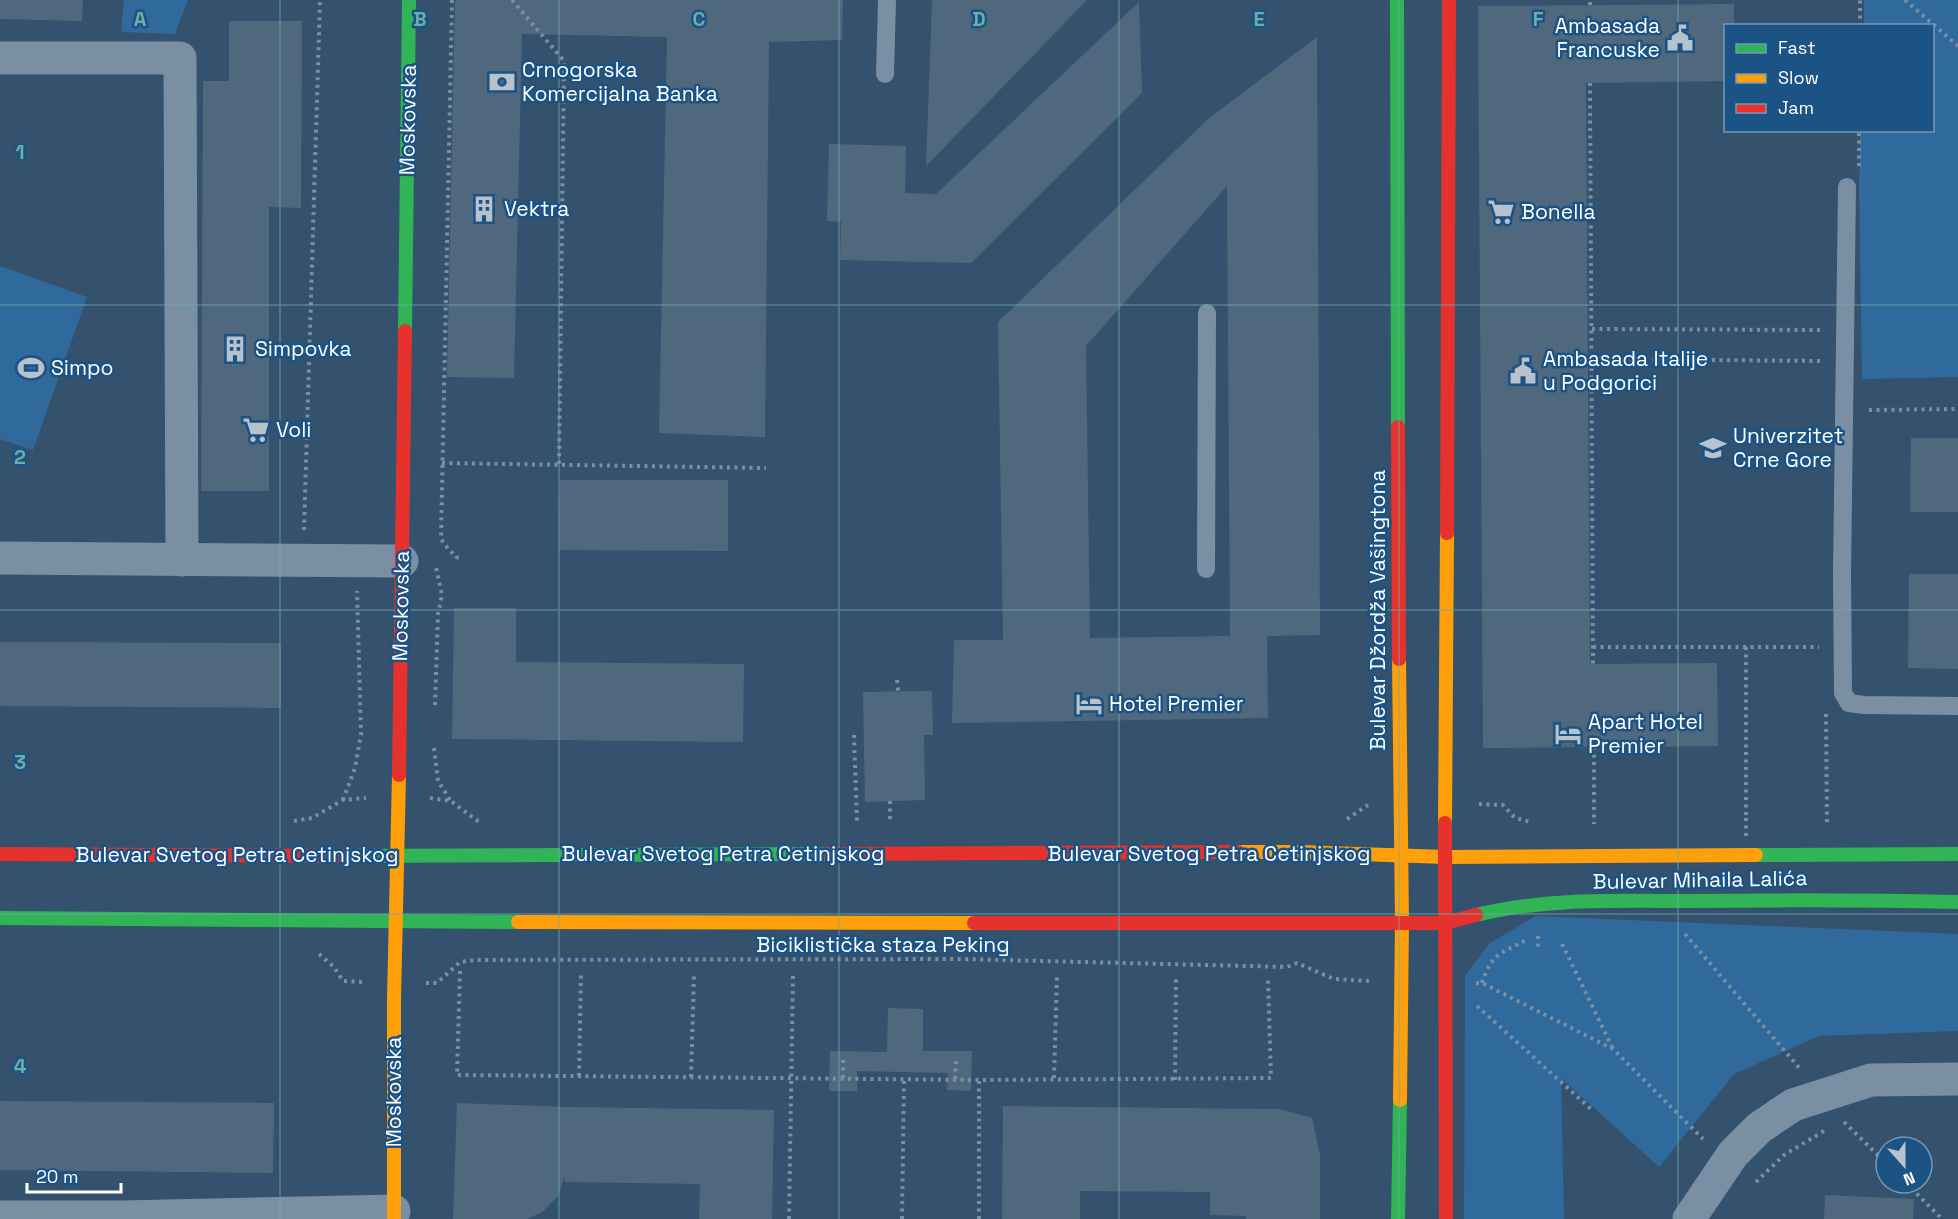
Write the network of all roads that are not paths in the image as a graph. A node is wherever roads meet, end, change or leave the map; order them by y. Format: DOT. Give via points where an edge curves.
graph roads {
  1 [pos="409,0"];
  2 [pos="887,0"];
  3 [pos="1397,0"];
  4 [pos="1449,0"];
  5 [pos="0,58"];
  6 [pos="885,74"];
  7 [pos="1853,181"];
  8 [pos="1207,313"];
  9 [pos="0,558"];
  10 [pos="182,560"];
  11 [pos="402,561"];
  12 [pos="1206,568"];
  13 [pos="1958,706"];
  14 [pos="0,854"];
  15 [pos="1958,854"];
  16 [pos="397,856"];
  17 [pos="1400,856"];
  18 [pos="1446,857"];
  19 [pos="1958,902"];
  20 [pos="0,918"];
  21 [pos="396,921"];
  22 [pos="1402,922"];
  23 [pos="1445,923"];
  24 [pos="1958,1079"];
  25 [pos="394,1215"];
  26 [pos="0,1216"];
  27 [pos="197,1217"];
  28 [pos="1398,1219"];
  29 [pos="1446,1219"];
  30 [pos="1689,1219"];
  1 -- 11 [label="main road, Moskovska"];
  2 -- 6 [label="lane"];
  3 -- 17 [label="main road, Bulevar Džordža Vašingtona"];
  4 -- 18 [label="main road"];
  5 -- 10 [label="street" via="180,58"];
  7 -- 13 [label="lane" via="1845,362 1844,693 1849,703 1864,705"];
  8 -- 12 [label="lane"];
  9 -- 10 [label="street"];
  10 -- 11 [label="street"];
  11 -- 16 [label="main road, Moskovska"];
  14 -- 16 [label="main road, Bulevar Svetog Petra Cetinjskog"];
  15 -- 18 [label="main road, Bulevar Mihaila Lalića"];
  16 -- 17 [label="main road, Bulevar Svetog Petra Cetinjskog" via="1264,852"];
  16 -- 21 [label="main road, Moskovska"];
  17 -- 18 [label="main road, Bulevar Svetog Petra Cetinjskog"];
  17 -- 22 [label="main road, Bulevar Džordža Vašingtona"];
  18 -- 23 [label="main road"];
  19 -- 23 [label="main road, Bulevar Mihaila Lalića" via="1668,900 1535,904"];
  20 -- 21 [label="main road"];
  21 -- 22 [label="main road"];
  21 -- 25 [label="main road, Moskovska"];
  22 -- 23 [label="main road"];
  22 -- 28 [label="main road, Bulevar Džordža Vašingtona"];
  23 -- 29 [label="main road"];
  24 -- 30 [label="street" via="1871,1080 1793,1105 1759,1128 1733,1154"];
  25 -- 27 [label="street, Moskovska"];
  26 -- 27 [label="street"];
}
